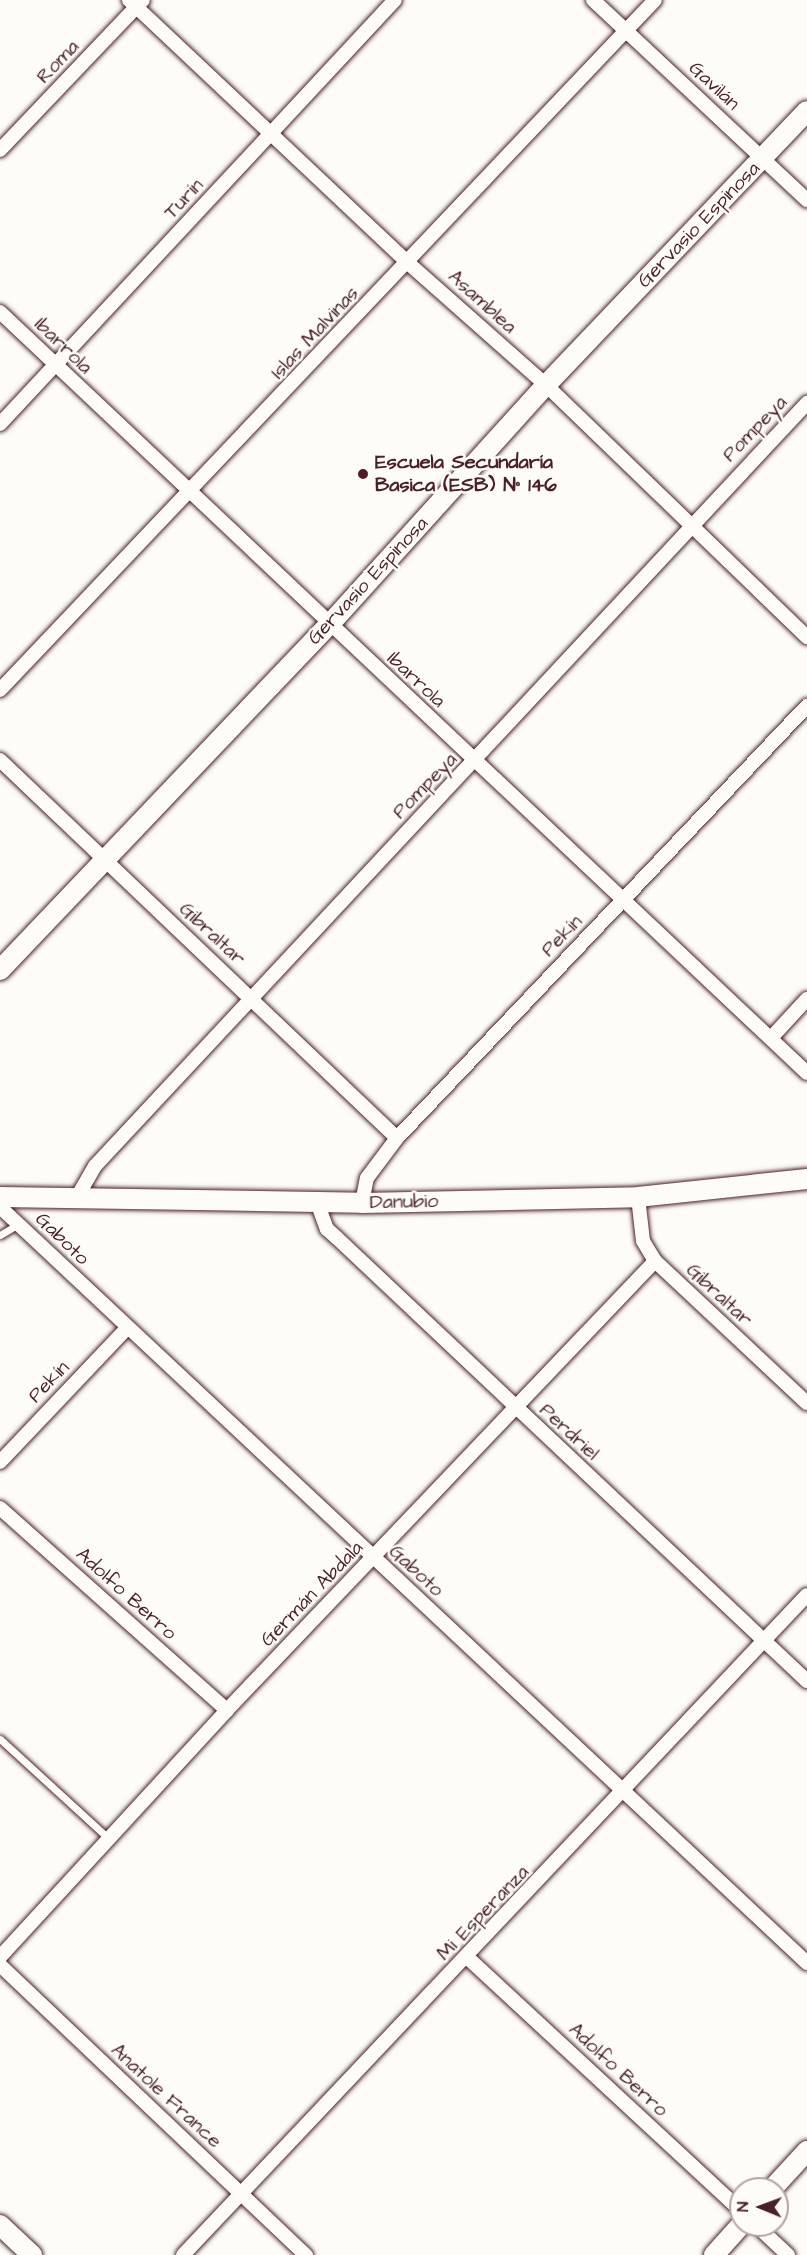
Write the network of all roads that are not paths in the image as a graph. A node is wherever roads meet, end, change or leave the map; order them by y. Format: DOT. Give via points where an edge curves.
graph roads {
  1 [pos="395,0"];
  2 [pos="593,0"];
  3 [pos="655,0"];
  4 [pos="136,2"];
  5 [pos="626,31"];
  6 [pos="807,111"];
  7 [pos="271,135"];
  8 [pos="0,150"];
  9 [pos="763,158"];
  10 [pos="807,200"];
  11 [pos="408,263"];
  12 [pos="0,312"];
  13 [pos="54,365"];
  14 [pos="546,385"];
  15 [pos="807,403"];
  16 [pos="0,424"];
  17 [pos="190,493"];
  18 [pos="692,524"];
  19 [pos="329,625"];
  20 [pos="807,637"];
  21 [pos="0,690"];
  22 [pos="807,706"];
  23 [pos="0,760"];
  24 [pos="475,762"];
  25 [pos="103,860"];
  26 [pos="621,902"];
  27 [pos="0,969"];
  28 [pos="251,997"];
  29 [pos="807,999"];
  30 [pos="771,1038"];
  31 [pos="807,1073"];
  32 [pos="397,1138"];
  33 [pos="807,1179"];
  34 [pos="0,1197"];
  35 [pos="638,1197"];
  36 [pos="76,1199"];
  37 [pos="318,1202"];
  38 [pos="362,1203"];
  39 [pos="0,1207"];
  40 [pos="18,1224"];
  41 [pos="0,1235"];
  42 [pos="655,1261"];
  43 [pos="126,1328"];
  44 [pos="807,1403"];
  45 [pos="515,1408"];
  46 [pos="0,1462"];
  47 [pos="0,1508"];
  48 [pos="375,1559"];
  49 [pos="807,1595"];
  50 [pos="764,1640"];
  51 [pos="807,1681"];
  52 [pos="227,1710"];
  53 [pos="0,1739"];
  54 [pos="624,1793"];
  55 [pos="108,1838"];
  56 [pos="0,1957"];
  57 [pos="468,1958"];
  58 [pos="807,1963"];
  59 [pos="0,1965"];
  60 [pos="807,2151"];
  61 [pos="783,2177"];
  62 [pos="241,2194"];
  63 [pos="729,2200"];
  64 [pos="0,2225"];
  65 [pos="730,2237"];
  66 [pos="769,2237"];
  67 [pos="32,2255"];
  68 [pos="183,2255"];
  69 [pos="306,2255"];
  70 [pos="714,2255"];
  71 [pos="788,2255"];
  1 -- 7 [label="street, Turín"];
  2 -- 5 [label="street, Gavilán"];
  3 -- 5 [label="street, Islas Malvinas"];
  4 -- 7 [label="street, Asamblea"];
  4 -- 8 [label="street, Roma"];
  5 -- 9 [label="street, Gavilán"];
  5 -- 11 [label="street, Islas Malvinas"];
  6 -- 9 [label="street, Gervasio Espinosa"];
  7 -- 11 [label="street, Asamblea"];
  7 -- 13 [label="street, Turín"];
  9 -- 10 [label="street, Gavilán"];
  9 -- 14 [label="street, Gervasio Espinosa"];
  11 -- 14 [label="street, Asamblea"];
  11 -- 17 [label="street, Islas Malvinas"];
  12 -- 13 [label="street, Ibarrola"];
  13 -- 16 [label="street, Turín"];
  13 -- 17 [label="street, Ibarrola"];
  14 -- 18 [label="street, Asamblea"];
  14 -- 19 [label="street, Gervasio Espinosa"];
  15 -- 18 [label="street, Pompeya"];
  17 -- 19 [label="street, Ibarrola"];
  17 -- 21 [label="street, Islas Malvinas"];
  18 -- 20 [label="street, Asamblea"];
  18 -- 24 [label="street, Pompeya"];
  19 -- 24 [label="street, Ibarrola"];
  19 -- 25 [label="street, Gervasio Espinosa"];
  22 -- 26 [label="street, Pekín"];
  23 -- 25 [label="street, Gibraltar"];
  24 -- 26 [label="street, Ibarrola"];
  24 -- 28 [label="street, Pompeya"];
  25 -- 27 [label="street, Gervasio Espinosa"];
  25 -- 28 [label="street, Gibraltar"];
  26 -- 30 [label="street, Ibarrola"];
  26 -- 32 [label="street, Pekín"];
  28 -- 32 [label="street, Gibraltar"];
  28 -- 36 [label="street, Pompeya" via="95,1166"];
  29 -- 30 [label="street"];
  30 -- 31 [label="street, Ibarrola"];
  32 -- 38 [label="street, Pekín" via="368,1178"];
  33 -- 35 [label="street, Danubio"];
  34 -- 36 [label="street, Danubio"];
  35 -- 38 [label="street, Danubio"];
  35 -- 42 [label="street, Gibraltar" via="643,1241"];
  36 -- 37 [label="street, Danubio"];
  37 -- 38 [label="street, Danubio"];
  37 -- 45 [label="street, Perdriel" via="327,1229"];
  39 -- 40 [label="street, Gaboto"];
  40 -- 41 [label="lane"];
  40 -- 43 [label="street, Gaboto"];
  42 -- 44 [label="street, Gibraltar"];
  42 -- 45 [label="street, Germán Abdala"];
  43 -- 46 [label="street, Pekín"];
  43 -- 48 [label="street, Gaboto"];
  45 -- 48 [label="street, Germán Abdala"];
  45 -- 50 [label="street, Perdriel"];
  47 -- 52 [label="street, Adolfo Berro"];
  48 -- 52 [label="street, Germán Abdala"];
  48 -- 54 [label="street, Gaboto"];
  49 -- 50 [label="street, Mi Esperanza"];
  50 -- 51 [label="street, Perdriel"];
  50 -- 54 [label="street, Mi Esperanza"];
  52 -- 55 [label="street, Germán Abdala"];
  53 -- 55 [label="lane"];
  54 -- 57 [label="street, Mi Esperanza"];
  54 -- 58 [label="street, Gaboto"];
  55 -- 56 [label="street, Germán Abdala"];
  57 -- 62 [label="street, Mi Esperanza"];
  57 -- 63 [label="street, Adolfo Berro"];
  59 -- 62 [label="street, Anatole France"];
  60 -- 61 [label="street"];
  62 -- 68 [label="street, Mi Esperanza"];
  62 -- 69 [label="street, Anatole France"];
  64 -- 67 [label="street"];
  65 -- 70 [label="street"];
  66 -- 71 [label="street"];
}
